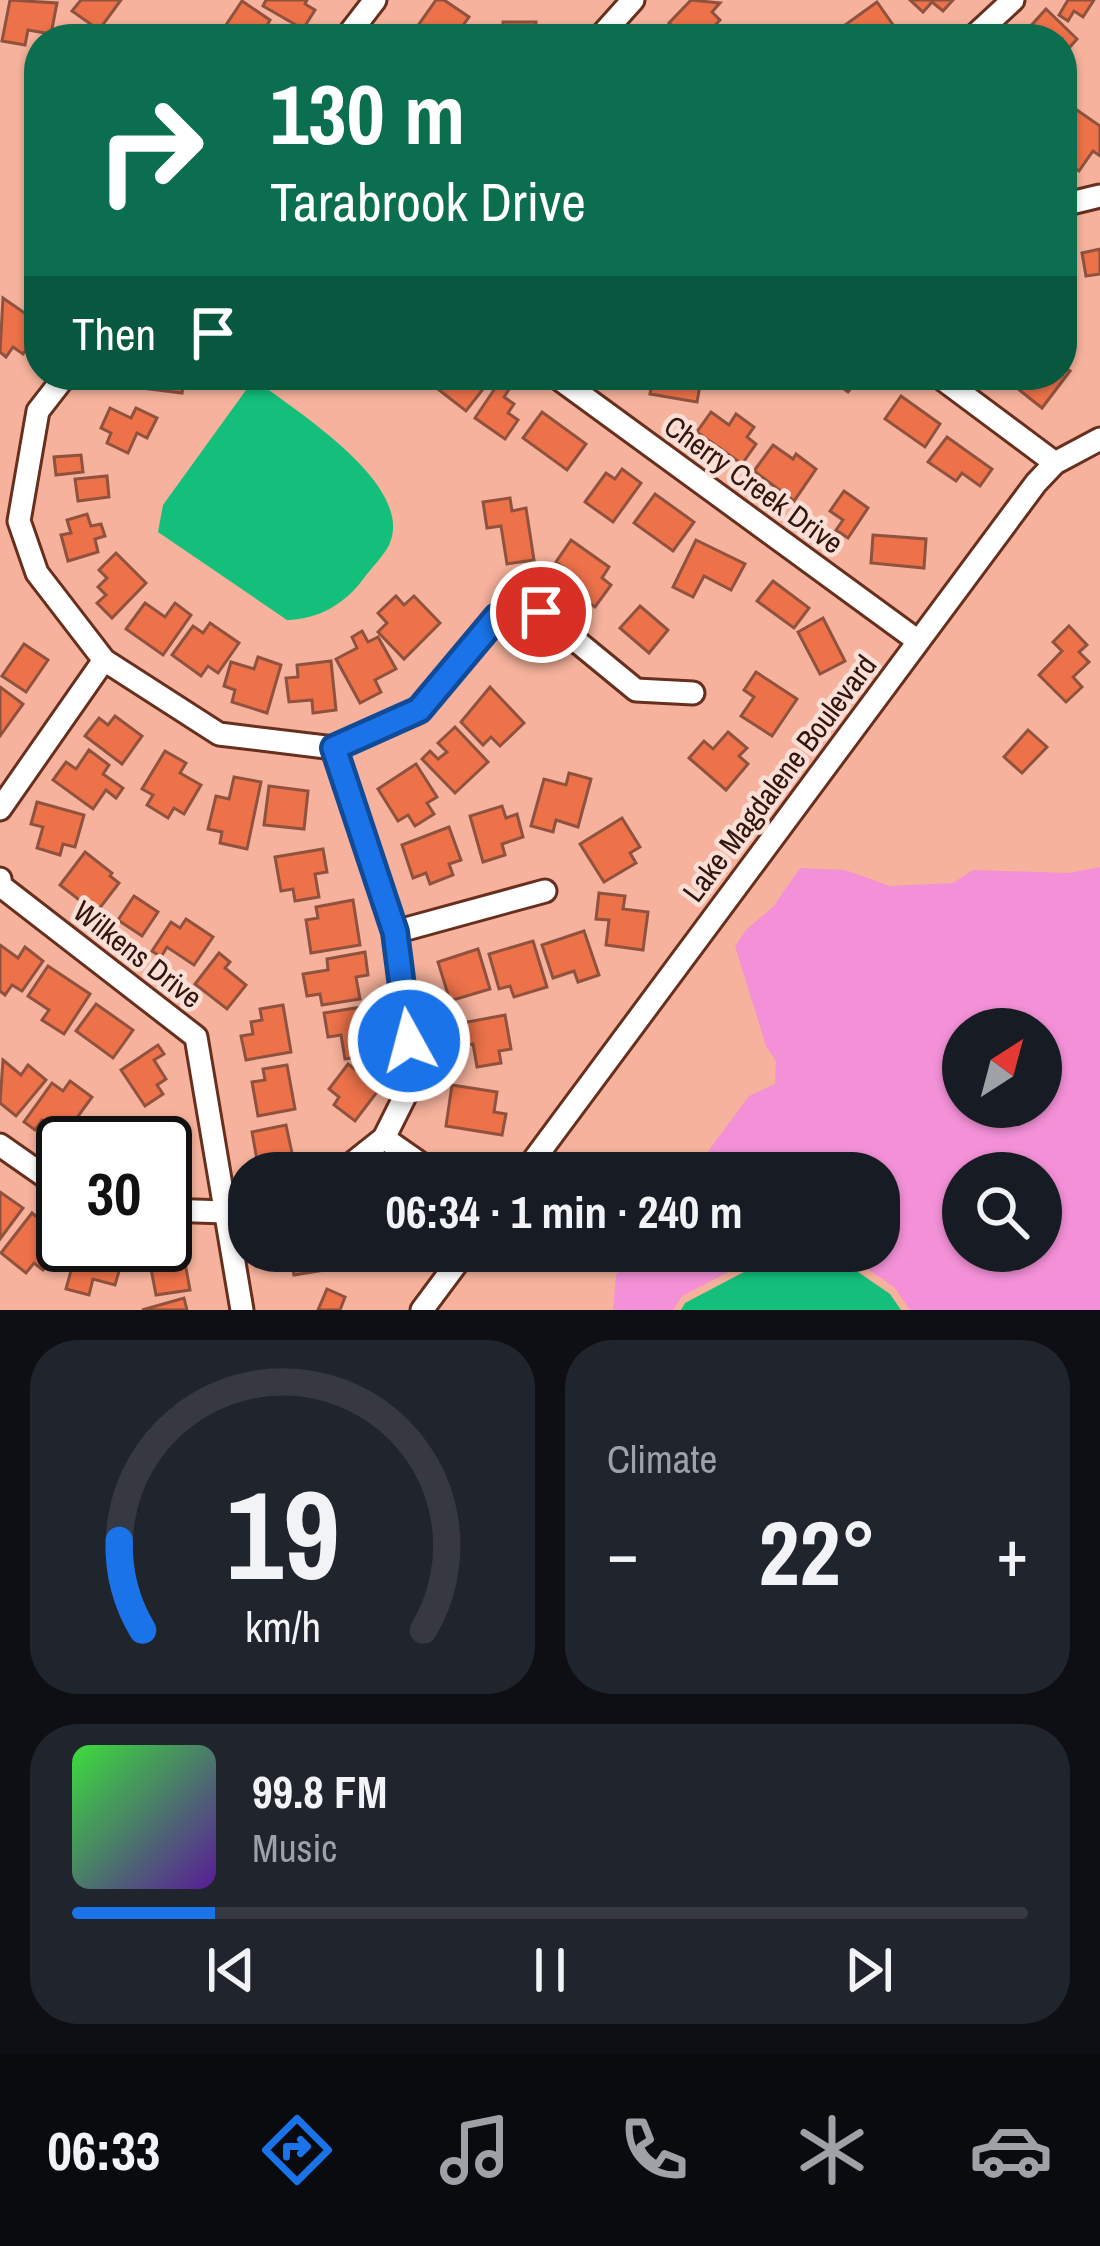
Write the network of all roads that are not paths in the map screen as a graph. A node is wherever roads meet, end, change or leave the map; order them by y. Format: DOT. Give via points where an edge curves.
graph roads {
  1 [pos="375,0"];
  2 [pos="633,0"];
  3 [pos="1013,0"];
  4 [pos="356,24"];
  5 [pos="611,24"];
  6 [pos="987,24"];
  7 [pos="55,390"];
  8 [pos="575,390"];
  9 [pos="957,390"];
  10 [pos="1100,439"];
  11 [pos="1055,463"];
  12 [pos="10,524"];
  13 [pos="918,641"];
  14 [pos="104,660"];
  15 [pos="692,693"];
  16 [pos="334,748"];
  17 [pos="0,809"];
  18 [pos="0,878"];
  19 [pos="545,891"];
  20 [pos="395,932"];
  21 [pos="384,1138"];
  22 [pos="0,1145"];
  23 [pos="366,1152"];
  24 [pos="404,1152"];
  25 [pos="540,1152"];
  26 [pos="228,1168"];
  27 [pos="36,1170"];
  28 [pos="228,1209"];
  29 [pos="192,1210"];
  30 [pos="240,1272"];
  31 [pos="450,1272"];
  32 [pos="242,1310"];
  33 [pos="422,1310"];
  1 -- 4 [label="street"];
  2 -- 5 [label="street"];
  3 -- 6 [label="street"];
  7 -- 12 [label="street" via="38,412"];
  8 -- 13 [label="street, Cherry Creek Drive"];
  9 -- 11 [label="street"];
  10 -- 11 [label="street, Lake Magdalene Boulevard"];
  11 -- 13 [label="street, Lake Magdalene Boulevard"];
  12 -- 14 [label="street"];
  13 -- 25 [label="street, Lake Magdalene Boulevard"];
  14 -- 16 [label="street" via="219,734"];
  14 -- 17 [label="street"];
  15 -- 16 [label="street" via="636,690 541,612 497,617 419,710"];
  16 -- 20 [label="street"];
  18 -- 26 [label="street, Wilkens Drive" via="196,1036"];
  19 -- 20 [label="street"];
  20 -- 21 [label="street" via="414,1078"];
  21 -- 23 [label="street"];
  21 -- 24 [label="street"];
  22 -- 27 [label="street"];
  28 -- 29 [label="street"];
  30 -- 32 [label="street, Wilkens Drive"];
  31 -- 33 [label="street"];
}
